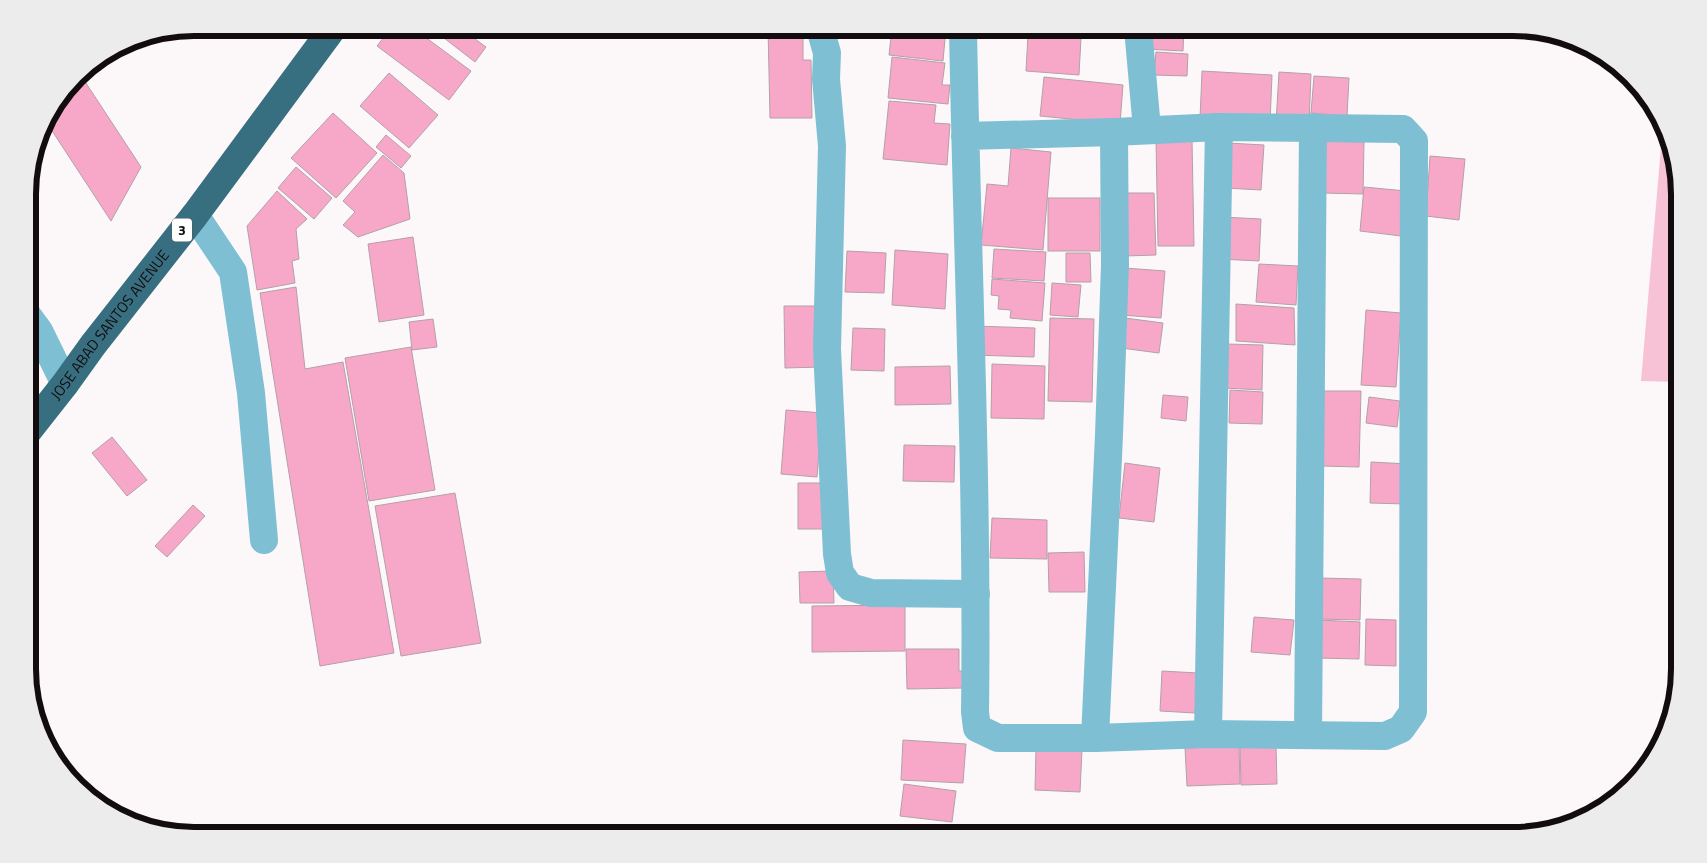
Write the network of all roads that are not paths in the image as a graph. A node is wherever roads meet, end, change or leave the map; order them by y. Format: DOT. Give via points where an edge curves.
graph roads {
  1 [pos="963,36"];
  2 [pos="1139,36"];
  3 [pos="326,37"];
  4 [pos="822,37"];
  5 [pos="1219,127"];
  6 [pos="1313,127"];
  7 [pos="1147,129"];
  8 [pos="1114,132"];
  9 [pos="965,136"];
  10 [pos="195,214"];
  11 [pos="37,328"];
  12 [pos="65,384"];
  13 [pos="37,420"];
  14 [pos="264,540"];
  15 [pos="976,594"];
  16 [pos="1208,734"];
  17 [pos="1308,735"];
  18 [pos="1095,738"];
  1 -- 9 [label="street"];
  2 -- 7 [label="street"];
  3 -- 10 [label="highway, JOSE ABAD SANTOS AVENUE / 3"];
  4 -- 15 [label="street" via="827,53 832,146 827,349 840,574 850,587 872,593"];
  5 -- 6 [label="street"];
  5 -- 7 [label="street"];
  5 -- 16 [label="street"];
  6 -- 17 [label="street"];
  6 -- 17 [label="street" via="1402,129 1414,141 1413,712 1401,729 1385,736"];
  7 -- 8 [label="street"];
  8 -- 9 [label="street"];
  8 -- 18 [label="street" via="1115,265"];
  9 -- 15 [label="street"];
  10 -- 12 [label="highway, JOSE ABAD SANTOS AVENUE / 3"];
  10 -- 14 [label="street" via="233,272 251,393"];
  11 -- 12 [label="street"];
  12 -- 13 [label="highway, JOSE ABAD SANTOS AVENUE / 3"];
  15 -- 18 [label="street" via="975,712 978,728 998,738"];
  16 -- 17 [label="street"];
  16 -- 18 [label="street"];
}
